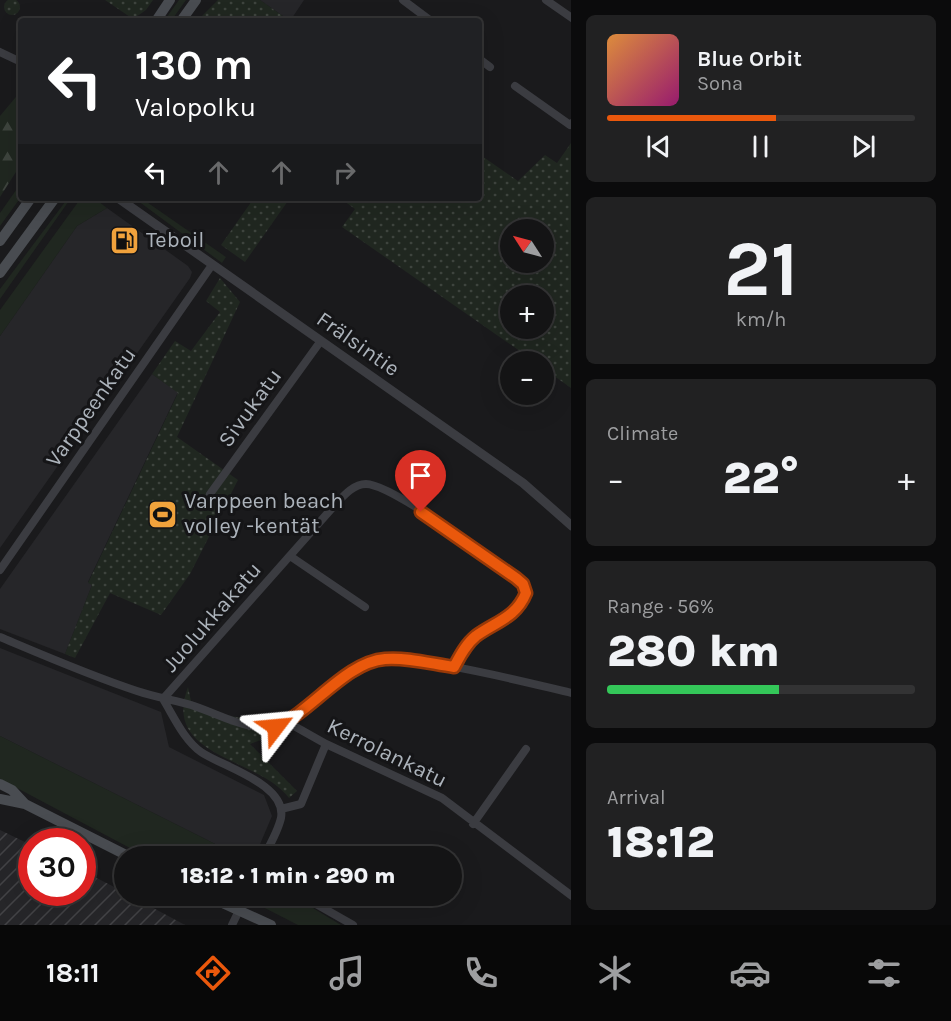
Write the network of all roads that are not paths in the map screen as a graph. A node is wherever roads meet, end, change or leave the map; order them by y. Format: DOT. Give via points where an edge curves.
graph roads {
  1 [pos="170,0"];
  2 [pos="196,0"];
  3 [pos="403,0"];
  4 [pos="546,0"];
  5 [pos="571,17"];
  6 [pos="158,18"];
  7 [pos="183,18"];
  8 [pos="427,18"];
  9 [pos="0,52"];
  10 [pos="18,61"];
  11 [pos="482,61"];
  12 [pos="490,67"];
  13 [pos="515,86"];
  14 [pos="571,124"];
  15 [pos="29,201"];
  16 [pos="53,201"];
  17 [pos="122,201"];
  18 [pos="0,241"];
  19 [pos="212,265"];
  20 [pos="0,273"];
  21 [pos="320,342"];
  22 [pos="210,494"];
  23 [pos="571,525"];
  24 [pos="290,556"];
  25 [pos="0,570"];
  26 [pos="365,607"];
  27 [pos="0,637"];
  28 [pos="454,667"];
  29 [pos="571,693"];
  30 [pos="164,699"];
  31 [pos="288,722"];
  32 [pos="326,744"];
  33 [pos="526,748"];
  34 [pos="0,784"];
  35 [pos="0,799"];
  36 [pos="25,804"];
  37 [pos="281,809"];
  38 [pos="473,824"];
  39 [pos="268,846"];
  40 [pos="114,849"];
  41 [pos="571,895"];
  42 [pos="228,906"];
  43 [pos="241,906"];
  44 [pos="320,906"];
  45 [pos="238,911"];
  46 [pos="232,925"];
  47 [pos="271,925"];
  48 [pos="353,925"];
  1 -- 6 [label="main road"];
  2 -- 7 [label="main road"];
  3 -- 8 [label="street"];
  4 -- 5 [label="street"];
  9 -- 10 [label="street"];
  11 -- 12 [label="street"];
  13 -- 14 [label="street"];
  15 -- 18 [label="main road"];
  16 -- 20 [label="main road"];
  17 -- 19 [label="street, Frälsintie"];
  19 -- 21 [label="street, Frälsintie"];
  19 -- 25 [label="street, Varppeenkatu"];
  21 -- 22 [label="street, Sivukatu"];
  21 -- 23 [label="street, Frälsintie" via="523,483"];
  24 -- 26 [label="street"];
  24 -- 28 [label="street, Juolukkakatu" via="343,497 364,483 403,500 439,523 516,578 526,593 513,613 468,644"];
  24 -- 30 [label="street, Juolukkakatu"];
  27 -- 30 [label="street"];
  28 -- 29 [label="street"];
  28 -- 31 [label="street" via="398,659 370,662"];
  30 -- 31 [label="street" via="253,727 276,727"];
  30 -- 37 [label="street" via="194,746 264,786"];
  31 -- 32 [label="street, Kerrolankatu"];
  32 -- 37 [label="street" via="301,804"];
  32 -- 38 [label="street, Kerrolankatu" via="427,790"];
  33 -- 38 [label="street"];
  34 -- 36 [label="main road"];
  35 -- 36 [label="main road"];
  36 -- 40 [label="main road"];
  37 -- 39 [label="street"];
  38 -- 41 [label="street, Kerrolankatu"];
  42 -- 45 [label="main road"];
  43 -- 45 [label="street"];
  44 -- 48 [label="street"];
  45 -- 46 [label="street"];
  45 -- 47 [label="main road"];
}
